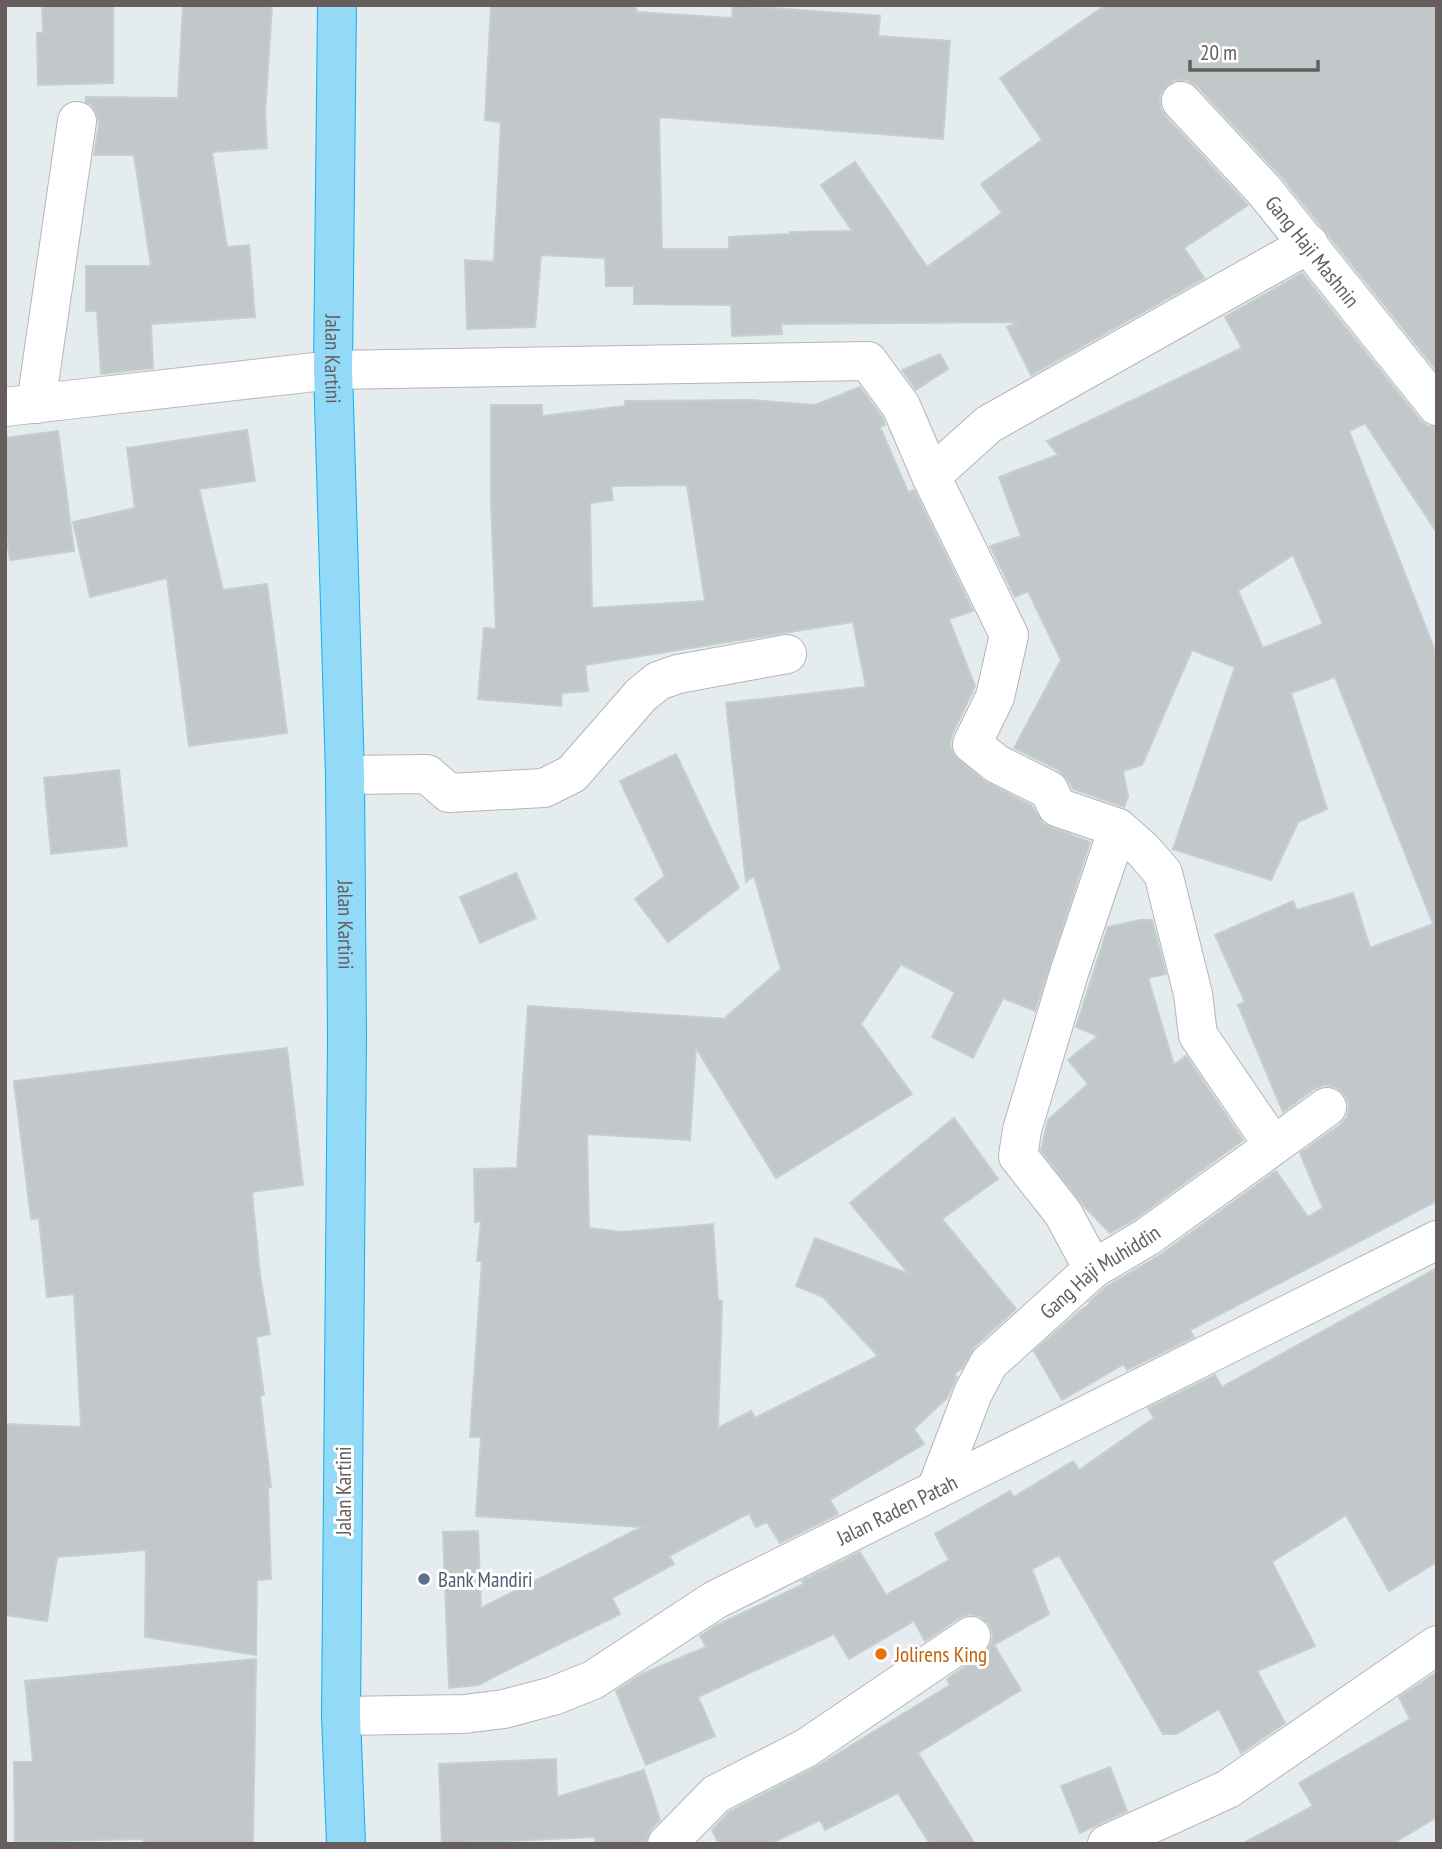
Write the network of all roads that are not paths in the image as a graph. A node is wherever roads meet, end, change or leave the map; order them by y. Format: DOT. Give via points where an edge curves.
graph roads {
  1 [pos="337,5"];
  2 [pos="1181,101"];
  3 [pos="77,121"];
  4 [pos="1309,244"];
  5 [pos="333,370"];
  6 [pos="21,406"];
  7 [pos="1437,406"];
  8 [pos="931,476"];
  9 [pos="787,654"];
  10 [pos="345,775"];
  11 [pos="1118,828"];
  12 [pos="1327,1107"];
  13 [pos="1273,1145"];
  14 [pos="1437,1240"];
  15 [pos="1093,1269"];
  16 [pos="936,1490"];
  17 [pos="971,1636"];
  18 [pos="1437,1645"];
  19 [pos="341,1716"];
  20 [pos="346,1844"];
  21 [pos="667,1844"];
  22 [pos="1107,1844"];
  1 -- 5 [label="highway, Jalan Kartini"];
  2 -- 4 [label="street, Gang Haji Mashnin"];
  3 -- 6 [label="street"];
  4 -- 7 [label="street, Gang Haji Mashnin"];
  4 -- 8 [label="street" via="989,424"];
  5 -- 6 [label="street"];
  5 -- 8 [label="street" via="868,361 901,406"];
  5 -- 10 [label="highway, Jalan Kartini"];
  8 -- 11 [label="street" via="1009,635 995,697 972,744 998,764 1049,790 1057,807"];
  9 -- 10 [label="street" via="658,681 640,695 572,774 544,788 449,793 427,774"];
  10 -- 19 [label="highway, Jalan Kartini"];
  11 -- 13 [label="street" via="1163,873 1193,994 1198,1035"];
  11 -- 15 [label="street" via="1069,973 1018,1156 1063,1213"];
  12 -- 13 [label="street, Gang Haji Muhiddin"];
  13 -- 15 [label="street, Gang Haji Muhiddin" via="1147,1237"];
  14 -- 16 [label="street, Jalan Raden Patah"];
  15 -- 16 [label="street, Gang Haji Muhiddin" via="989,1363"];
  16 -- 19 [label="street, Jalan Raden Patah" via="715,1600 593,1679 553,1696 464,1714"];
  17 -- 21 [label="street" via="806,1748 716,1794"];
  18 -- 22 [label="street" via="1228,1789"];
  19 -- 20 [label="highway, Jalan Kartini"];
}
